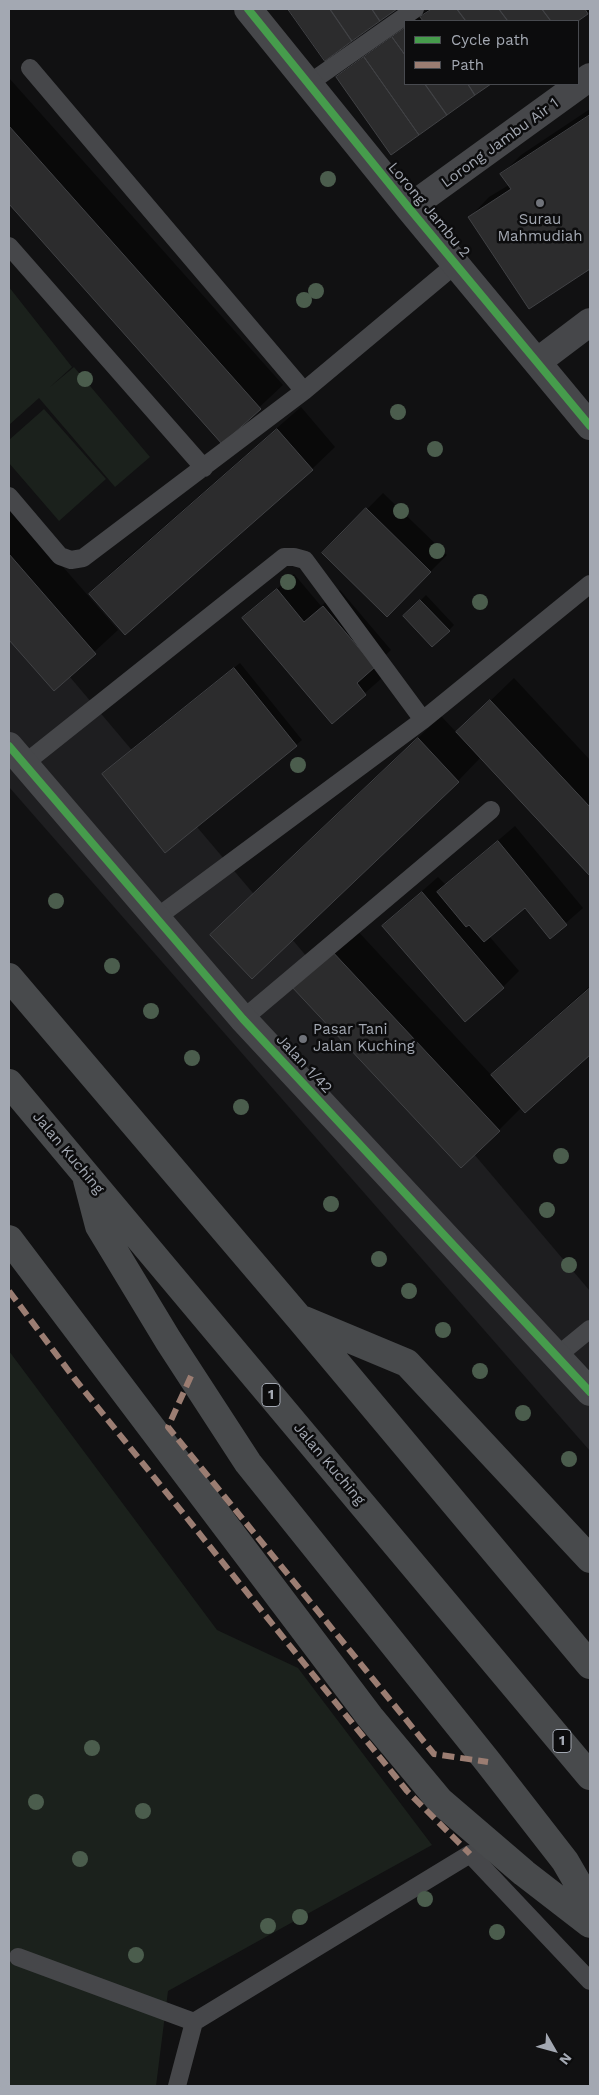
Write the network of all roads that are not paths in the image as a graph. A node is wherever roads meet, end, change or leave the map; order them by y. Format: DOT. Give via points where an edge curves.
graph roads {
  1 [pos="248,9"];
  2 [pos="415,9"];
  3 [pos="30,68"];
  4 [pos="590,77"];
  5 [pos="308,84"];
  6 [pos="579,85"];
  7 [pos="579,85"];
  8 [pos="409,208"];
  9 [pos="9,246"];
  10 [pos="456,264"];
  11 [pos="590,322"];
  12 [pos="537,362"];
  13 [pos="304,391"];
  14 [pos="590,426"];
  15 [pos="204,468"];
  16 [pos="9,496"];
  17 [pos="590,584"];
  18 [pos="422,720"];
  19 [pos="17,755"];
  20 [pos="491,810"];
  21 [pos="156,918"];
  22 [pos="9,977"];
  23 [pos="243,1018"];
  24 [pos="9,1083"];
  25 [pos="85,1173"];
  26 [pos="9,1239"];
  27 [pos="300,1319"];
  28 [pos="590,1329"];
  29 [pos="557,1356"];
  30 [pos="590,1392"];
  31 [pos="590,1559"];
  32 [pos="589,1663"];
  33 [pos="590,1776"];
  34 [pos="590,1904"];
  35 [pos="590,1924"];
  36 [pos="18,1957"];
  37 [pos="590,1981"];
  38 [pos="194,2022"];
  39 [pos="177,2086"];
  1 -- 5 [label="street, Lorong Jambu 2"];
  2 -- 5 [label="lane"];
  3 -- 13 [label="lane"];
  4 -- 7 [label="street, Lorong Jambu Air 1"];
  5 -- 8 [label="street, Lorong Jambu 2"];
  6 -- 8 [label="street, Lorong Jambu Air 1"];
  8 -- 10 [label="street, Lorong Jambu 2"];
  9 -- 15 [label="lane"];
  10 -- 12 [label="street, Lorong Jambu 2"];
  10 -- 13 [label="lane"];
  11 -- 12 [label="street"];
  12 -- 14 [label="street, Lorong Jambu 2"];
  13 -- 15 [label="lane"];
  15 -- 16 [label="lane" via="83,558 71,560 60,556"];
  17 -- 18 [label="lane"];
  18 -- 19 [label="lane" via="305,560 284,557"];
  18 -- 21 [label="lane"];
  19 -- 21 [label="street, Jalan 1/42"];
  20 -- 23 [label="lane"];
  21 -- 23 [label="street, Jalan 1/42"];
  22 -- 27 [label="highway"];
  23 -- 29 [label="street, Jalan 1/42"];
  24 -- 25 [label="highway, Jalan Kuching / 1"];
  25 -- 33 [label="highway, Jalan Kuching / 1"];
  25 -- 34 [label="highway" via="99,1226 168,1340 248,1462 494,1769 565,1861"];
  26 -- 35 [label="highway" via="370,1717 440,1801"];
  27 -- 31 [label="highway" via="407,1363"];
  27 -- 32 [label="highway"];
  28 -- 29 [label="lane"];
  29 -- 30 [label="street, Jalan 1/42"];
  36 -- 38 [label="lane"];
  37 -- 38 [label="lane" via="470,1854"];
  38 -- 39 [label="lane"];
}
